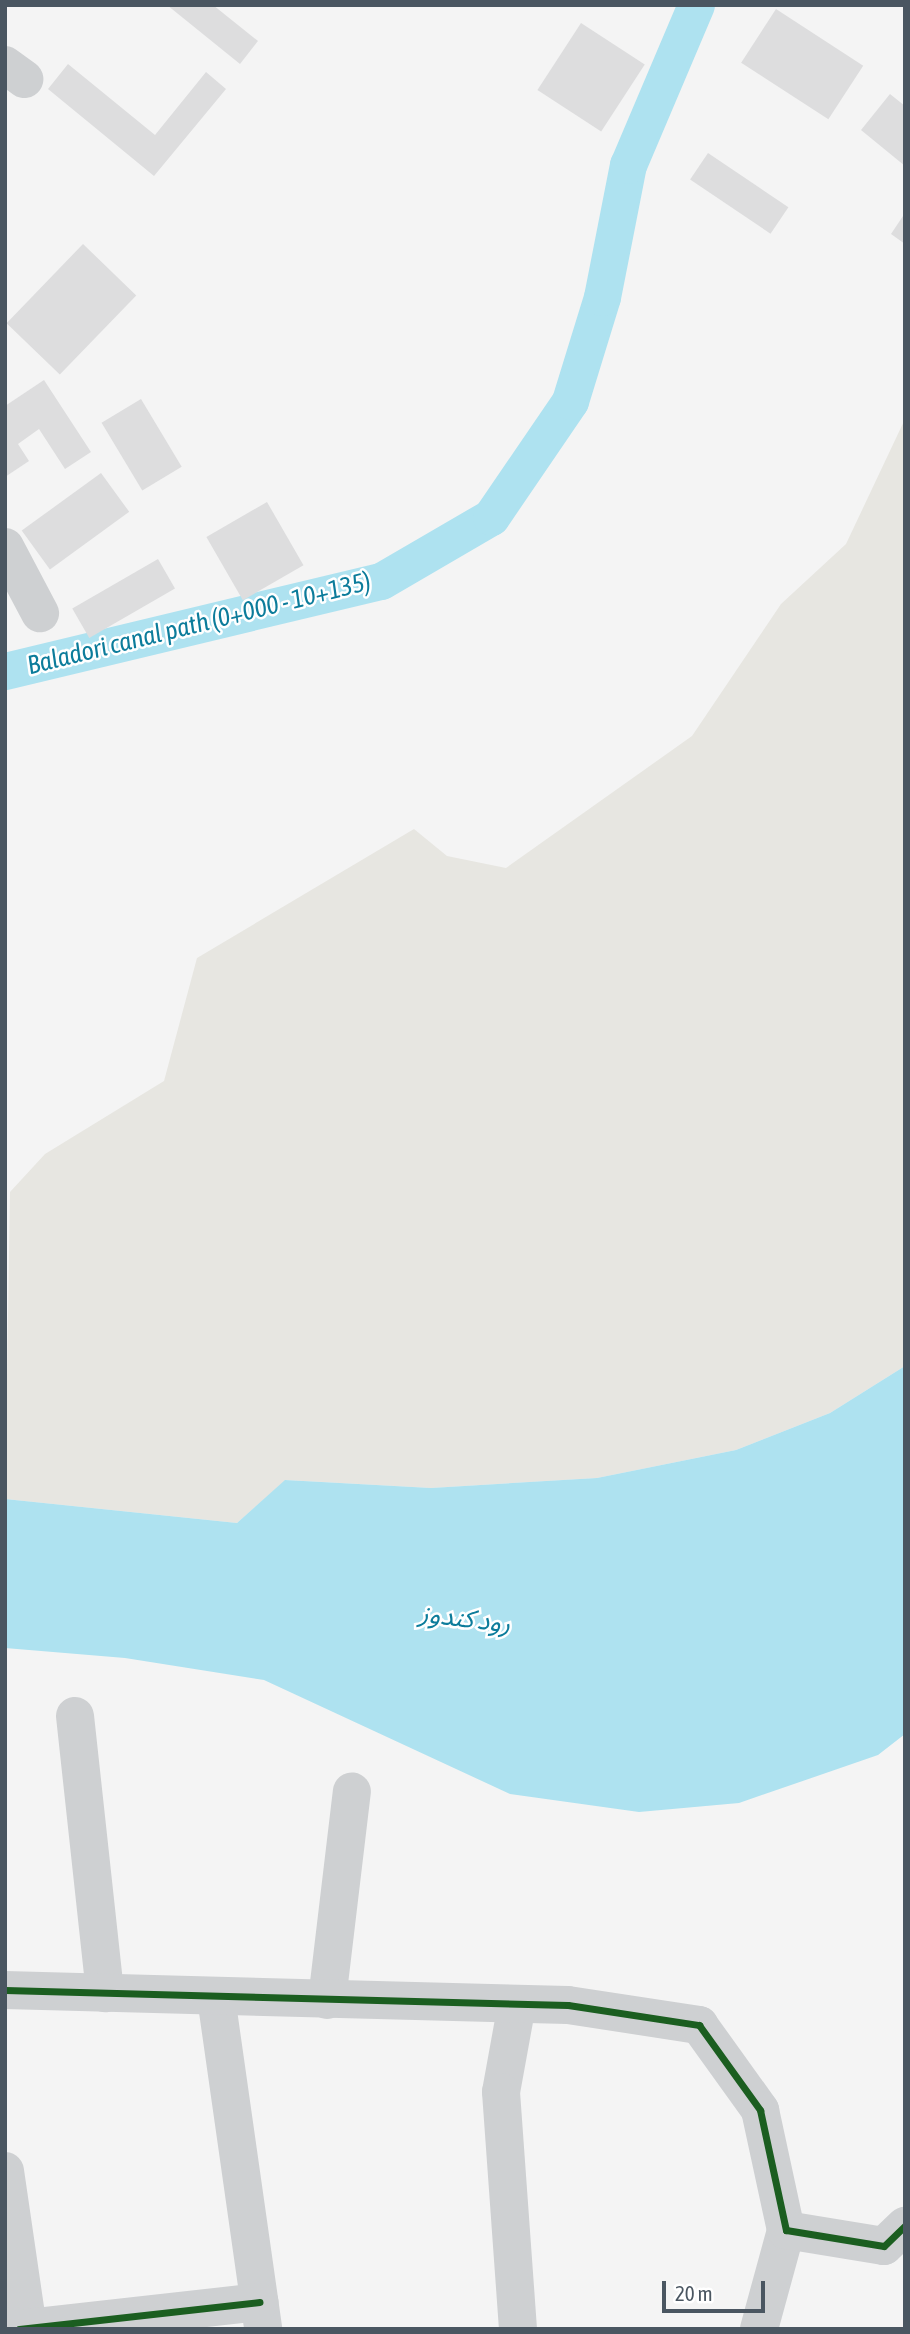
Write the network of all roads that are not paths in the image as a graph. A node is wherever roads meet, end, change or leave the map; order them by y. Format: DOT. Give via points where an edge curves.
graph roads {
  1 [pos="5,547"];
  2 [pos="40,613"];
  3 [pos="75,1716"];
  4 [pos="352,1791"];
  5 [pos="5,1990"];
  6 [pos="105,1993"];
  7 [pos="216,1997"];
  8 [pos="327,2000"];
  9 [pos="517,2004"];
  10 [pos="5,2171"];
  11 [pos="786,2230"];
  12 [pos="898,2244"];
  13 [pos="261,2315"];
  14 [pos="25,2328"];
  15 [pos="518,2329"];
  16 [pos="759,2329"];
  1 -- 2 [label="street"];
  3 -- 6 [label="street"];
  4 -- 8 [label="street"];
  5 -- 6 [label="street"];
  6 -- 7 [label="street"];
  7 -- 8 [label="street"];
  7 -- 13 [label="street"];
  8 -- 9 [label="street"];
  9 -- 11 [label="street" via="699,2025 760,2110"];
  9 -- 15 [label="street" via="501,2092"];
  10 -- 14 [label="street"];
  11 -- 12 [label="street"];
  11 -- 16 [label="street"];
  13 -- 14 [label="street"];
}
